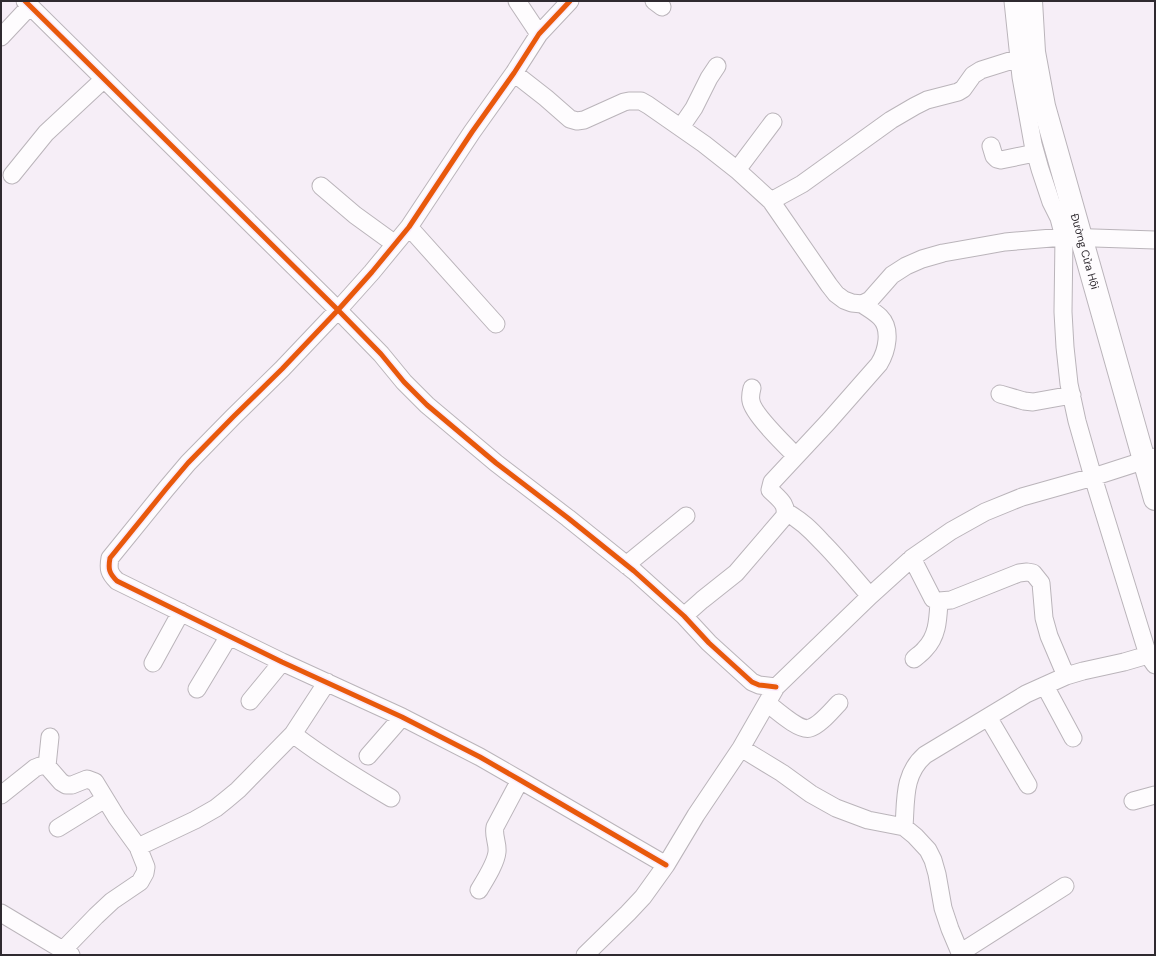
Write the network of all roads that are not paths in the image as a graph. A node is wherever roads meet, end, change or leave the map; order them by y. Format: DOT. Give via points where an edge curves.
graph roads {
  1 [pos="516,1"];
  2 [pos="570,1"];
  3 [pos="1013,1"];
  4 [pos="1031,1"];
  5 [pos="28,3"];
  6 [pos="539,34"];
  7 [pos="1,37"];
  8 [pos="1027,55"];
  9 [pos="717,66"];
  10 [pos="514,73"];
  11 [pos="104,79"];
  12 [pos="773,122"];
  13 [pos="681,127"];
  14 [pos="991,146"];
  15 [pos="1035,153"];
  16 [pos="737,170"];
  17 [pos="12,175"];
  18 [pos="321,186"];
  19 [pos="771,201"];
  20 [pos="409,227"];
  21 [pos="1072,237"];
  22 [pos="1155,240"];
  23 [pos="394,244"];
  24 [pos="862,304"];
  25 [pos="338,310"];
  26 [pos="496,324"];
  27 [pos="752,388"];
  28 [pos="1000,394"];
  29 [pos="1072,395"];
  30 [pos="796,456"];
  31 [pos="1150,459"];
  32 [pos="1093,477"];
  33 [pos="1155,499"];
  34 [pos="786,512"];
  35 [pos="686,516"];
  36 [pos="912,558"];
  37 [pos="626,566"];
  38 [pos="870,596"];
  39 [pos="939,601"];
  40 [pos="181,612"];
  41 [pos="684,616"];
  42 [pos="229,636"];
  43 [pos="914,659"];
  44 [pos="1152,660"];
  45 [pos="282,662"];
  46 [pos="153,663"];
  47 [pos="1066,676"];
  48 [pos="327,682"];
  49 [pos="1045,686"];
  50 [pos="776,687"];
  51 [pos="197,689"];
  52 [pos="250,701"];
  53 [pos="767,703"];
  54 [pos="839,703"];
  55 [pos="402,717"];
  56 [pos="988,717"];
  57 [pos="293,734"];
  58 [pos="50,737"];
  59 [pos="1072,738"];
  60 [pos="741,748"];
  61 [pos="368,756"];
  62 [pos="47,766"];
  63 [pos="520,780"];
  64 [pos="1028,785"];
  65 [pos="1,795"];
  66 [pos="1155,795"];
  67 [pos="391,798"];
  68 [pos="105,799"];
  69 [pos="1133,801"];
  70 [pos="904,827"];
  71 [pos="58,828"];
  72 [pos="138,847"];
  73 [pos="666,865"];
  74 [pos="1065,886"];
  75 [pos="479,890"];
  76 [pos="1,913"];
  77 [pos="67,952"];
  78 [pos="960,954"];
  79 [pos="585,955"];
  1 -- 6 [label="street"];
  2 -- 6 [label="street"];
  3 -- 8 [label="street"];
  4 -- 8 [label="main road, Đường Cửa Hội"];
  5 -- 7 [label="street"];
  5 -- 11 [label="street"];
  6 -- 10 [label="street"];
  8 -- 15 [label="street" via="1029,123"];
  8 -- 19 [label="street" via="981,70 958,92 914,106 802,184"];
  8 -- 21 [label="main road, Đường Cửa Hội" via="1044,106"];
  9 -- 13 [label="street"];
  10 -- 13 [label="street" via="570,119 581,121 624,102 641,101"];
  10 -- 20 [label="street"];
  11 -- 17 [label="street" via="46,133"];
  11 -- 25 [label="street"];
  12 -- 16 [label="street"];
  13 -- 16 [label="street"];
  14 -- 15 [label="street" via="994,156 1001,160"];
  15 -- 21 [label="street" via="1051,202"];
  16 -- 19 [label="street"];
  18 -- 23 [label="street"];
  19 -- 24 [label="street" via="828,285 844,300"];
  20 -- 23 [label="street"];
  20 -- 26 [label="street"];
  21 -- 22 [label="street"];
  21 -- 24 [label="street" via="1005,242 922,259 892,275 870,300"];
  21 -- 29 [label="street" via="1063,312"];
  21 -- 31 [label="main road, Đường Cửa Hội"];
  23 -- 25 [label="street"];
  24 -- 30 [label="street" via="881,317 885,324 887,341 884,356"];
  25 -- 37 [label="street" via="427,405"];
  25 -- 40 [label="street" via="188,463 110,558 109,570 117,581"];
  27 -- 30 [label="street" via="751,402 759,415"];
  28 -- 29 [label="street" via="1033,402"];
  29 -- 32 [label="street"];
  30 -- 34 [label="street" via="770,485 770,490 785,507"];
  31 -- 32 [label="street"];
  31 -- 33 [label="main road, Đường Cửa Hội"];
  32 -- 36 [label="street" via="1022,497 985,512 951,531"];
  32 -- 44 [label="street"];
  34 -- 38 [label="street" via="804,523"];
  34 -- 41 [label="street" via="736,573"];
  35 -- 37 [label="street"];
  36 -- 38 [label="street"];
  36 -- 39 [label="street" via="933,599"];
  37 -- 41 [label="street"];
  38 -- 50 [label="street"];
  39 -- 43 [label="street" via="937,626 932,639"];
  39 -- 47 [label="street" via="950,600 1019,573 1033,573 1041,583 1044,618"];
  40 -- 42 [label="street"];
  40 -- 46 [label="street"];
  41 -- 50 [label="street" via="752,682"];
  42 -- 45 [label="street"];
  42 -- 51 [label="street"];
  44 -- 47 [label="street" via="1124,662"];
  45 -- 48 [label="street"];
  45 -- 52 [label="street"];
  47 -- 49 [label="street"];
  48 -- 55 [label="street"];
  48 -- 57 [label="street"];
  49 -- 56 [label="street" via="1026,694"];
  49 -- 59 [label="street"];
  50 -- 53 [label="street"];
  53 -- 54 [label="street" via="805,729 810,729 818,723"];
  53 -- 60 [label="street"];
  55 -- 61 [label="street"];
  55 -- 63 [label="street"];
  56 -- 64 [label="street"];
  56 -- 70 [label="street" via="925,755 915,766 908,782"];
  57 -- 67 [label="street" via="312,749"];
  57 -- 72 [label="street" via="238,790 216,808"];
  58 -- 62 [label="street"];
  60 -- 70 [label="street" via="836,808 868,820"];
  60 -- 73 [label="street"];
  62 -- 65 [label="street" via="35,768"];
  62 -- 68 [label="street" via="66,785 87,779 93,780"];
  63 -- 73 [label="street"];
  63 -- 75 [label="street" via="495,827 497,854"];
  66 -- 69 [label="street"];
  68 -- 71 [label="street"];
  68 -- 72 [label="street"];
  70 -- 78 [label="street" via="928,850 937,874 942,908"];
  72 -- 77 [label="street" via="146,867 143,879 101,911"];
  73 -- 79 [label="street" via="643,897"];
  74 -- 78 [label="street"];
  76 -- 77 [label="street"];
}
